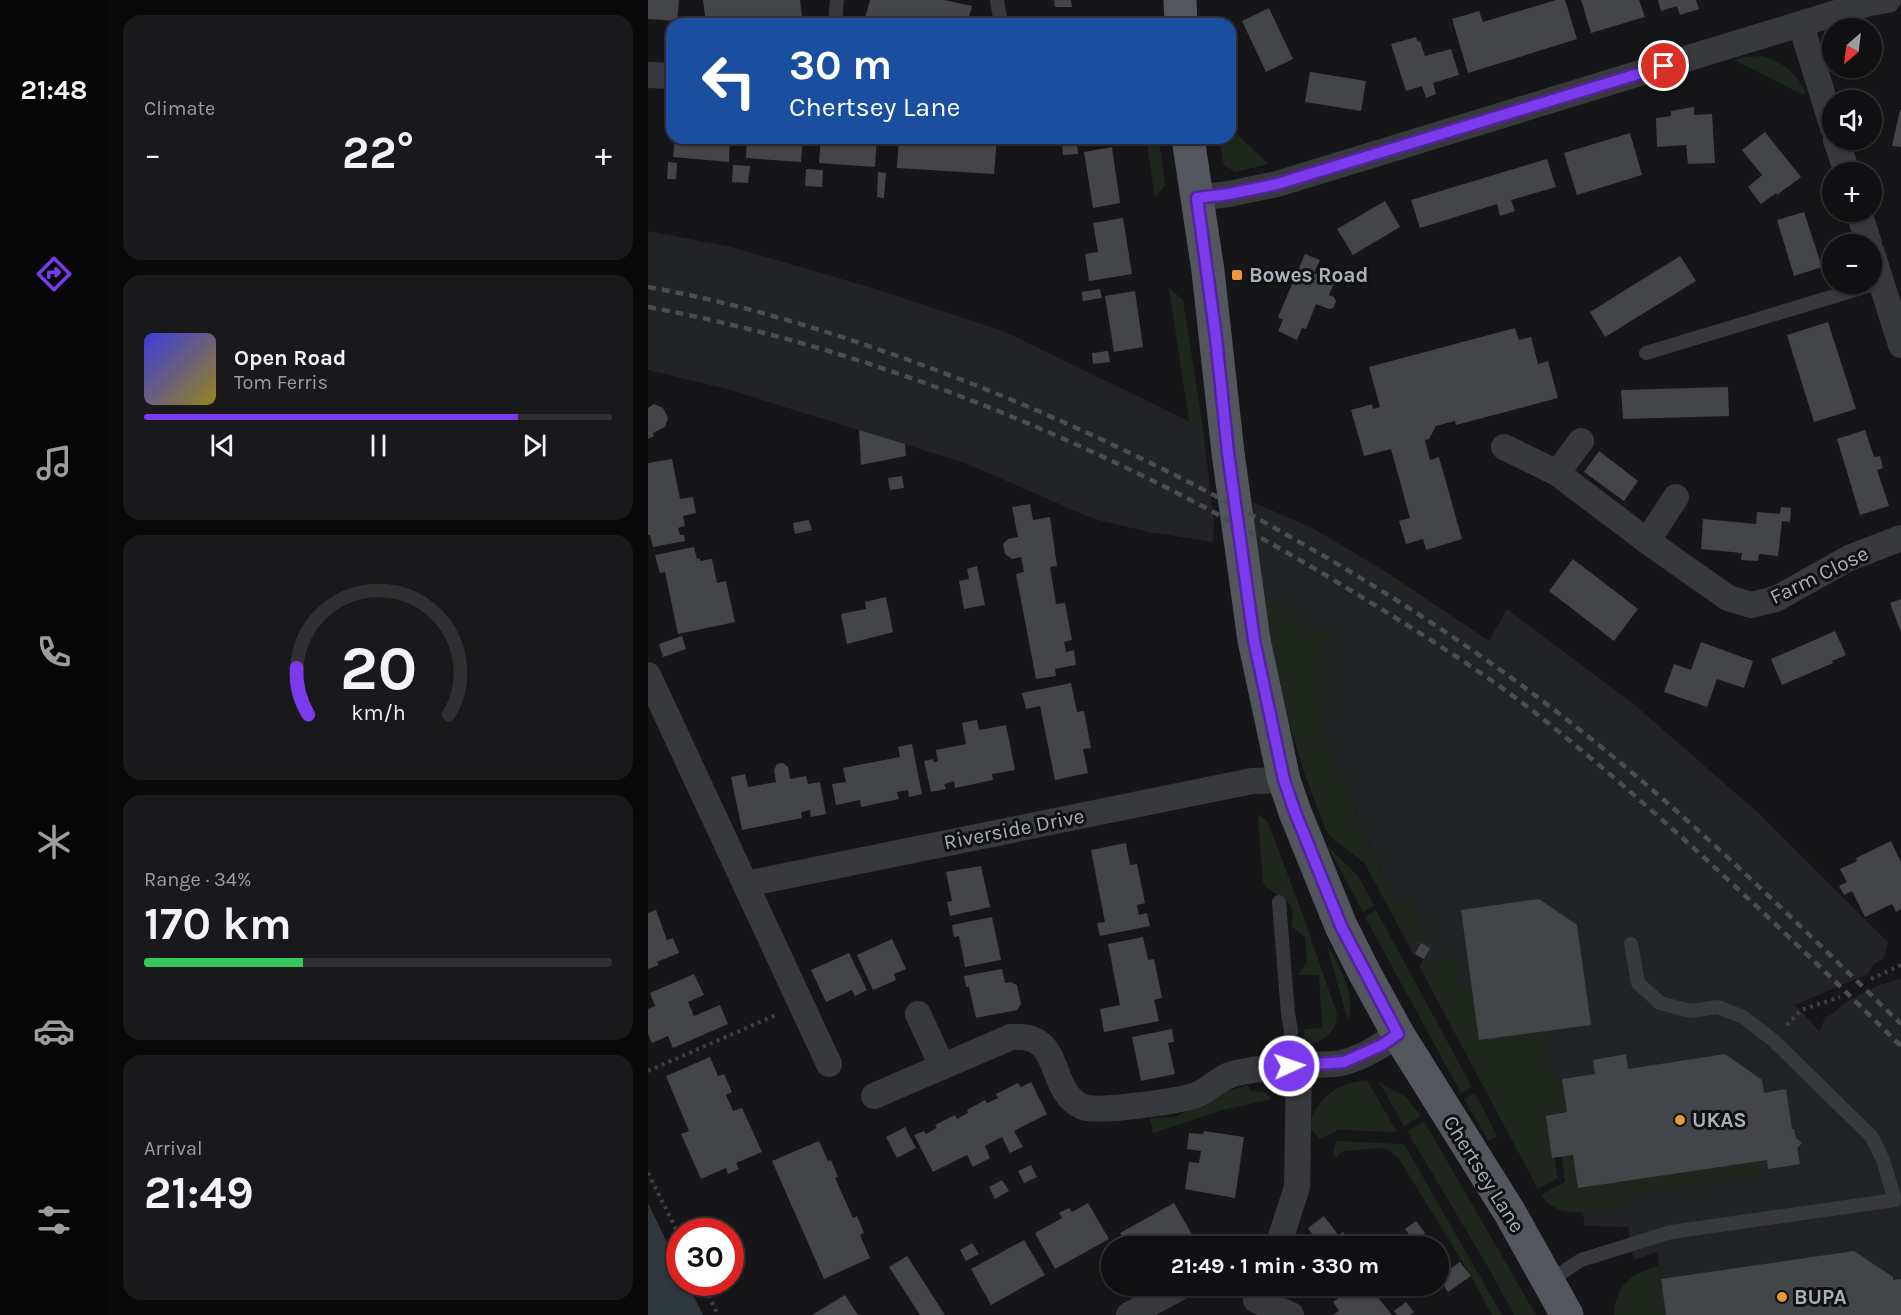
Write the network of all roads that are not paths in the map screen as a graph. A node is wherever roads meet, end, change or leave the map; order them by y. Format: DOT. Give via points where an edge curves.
graph roads {
  1 [pos="837,0"];
  2 [pos="997,0"];
  3 [pos="1180,0"];
  4 [pos="1888,0"];
  5 [pos="836,18"];
  6 [pos="999,18"];
  7 [pos="1181,18"];
  8 [pos="1801,25"];
  9 [pos="648,75"];
  10 [pos="666,76"];
  11 [pos="1822,93"];
  12 [pos="1189,144"];
  13 [pos="1197,198"];
  14 [pos="1882,285"];
  15 [pos="1841,294"];
  16 [pos="1901,345"];
  17 [pos="1646,353"];
  18 [pos="1581,441"];
  19 [pos="1504,447"];
  20 [pos="1557,473"];
  21 [pos="1676,497"];
  22 [pos="1901,538"];
  23 [pos="1647,541"];
  24 [pos="648,675"];
  25 [pos="1284,780"];
  26 [pos="746,884"];
  27 [pos="1279,902"];
  28 [pos="1631,944"];
  29 [pos="918,1014"];
  30 [pos="1398,1034"];
  31 [pos="830,1064"];
  32 [pos="942,1066"];
  33 [pos="1294,1066"];
  34 [pos="874,1096"];
  35 [pos="1281,1236"];
  36 [pos="1549,1281"];
  37 [pos="1164,1296"];
  38 [pos="1258,1296"];
  39 [pos="1129,1315"];
  40 [pos="1291,1315"];
  41 [pos="1567,1315"];
  1 -- 5 [label="lane"];
  2 -- 6 [label="lane"];
  3 -- 7 [label="main road"];
  4 -- 8 [label="street"];
  8 -- 11 [label="street"];
  8 -- 13 [label="street" via="1277,184"];
  9 -- 10 [label="street"];
  12 -- 13 [label="main road, Chertsey Lane"];
  13 -- 25 [label="main road, Chertsey Lane" via="1254,640"];
  14 -- 16 [label="street"];
  15 -- 17 [label="lane"];
  18 -- 20 [label="street"];
  19 -- 20 [label="street, Farm Close"];
  20 -- 23 [label="street, Farm Close"];
  21 -- 23 [label="street"];
  22 -- 23 [label="street, Farm Close" via="1849,558 1776,599 1751,605 1728,598"];
  24 -- 26 [label="street"];
  25 -- 26 [label="street, Riverside Drive" via="1252,781"];
  25 -- 30 [label="main road, Chertsey Lane" via="1341,926"];
  26 -- 31 [label="street"];
  27 -- 33 [label="lane"];
  28 -- 36 [label="lane" via="1638,983 1660,1003 1690,1011 1718,1007 1743,1017 1773,1040 1872,1137 1895,1200 1671,1233 1581,1260"];
  29 -- 32 [label="street"];
  30 -- 33 [label="street" via="1344,1062"];
  30 -- 36 [label="main road, Chertsey Lane"];
  32 -- 33 [label="street" via="1011,1037 1026,1035 1047,1051 1071,1100 1098,1110 1179,1100 1211,1088 1233,1073"];
  32 -- 34 [label="street"];
  33 -- 35 [label="street" via="1297,1187"];
  36 -- 41 [label="main road, Chertsey Lane"];
  37 -- 39 [label="street"];
  38 -- 40 [label="street"];
}
